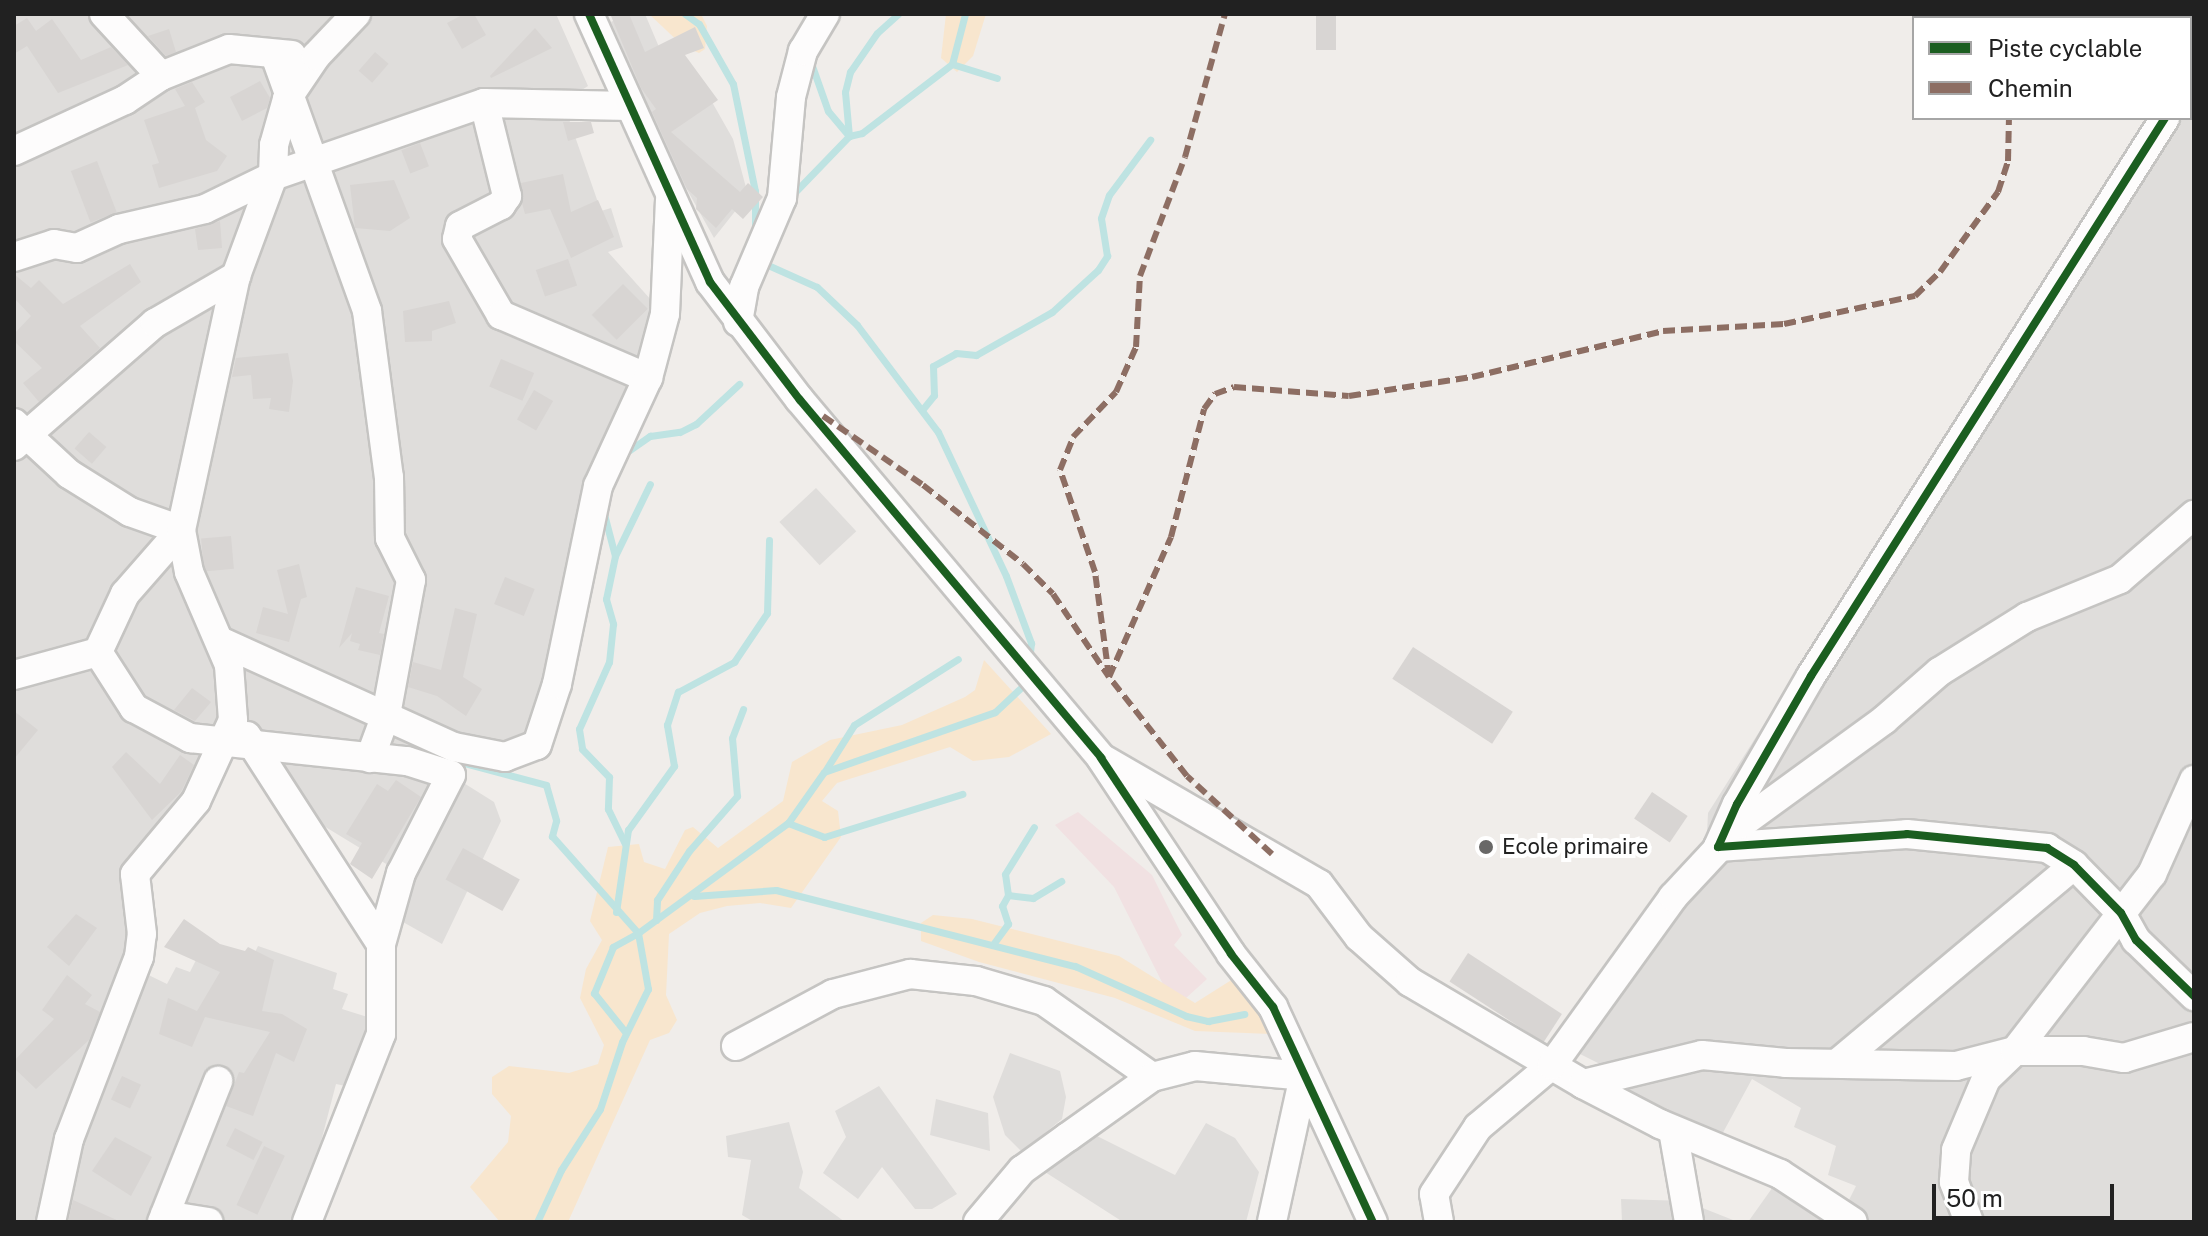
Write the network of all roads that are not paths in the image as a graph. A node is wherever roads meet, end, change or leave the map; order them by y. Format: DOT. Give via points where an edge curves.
graph roads {
  1 [pos="104,14"];
  2 [pos="356,14"];
  3 [pos="589,14"];
  4 [pos="825,14"];
  5 [pos="275,55"];
  6 [pos="316,56"];
  7 [pos="161,76"];
  8 [pos="287,99"];
  9 [pos="484,103"];
  10 [pos="629,106"];
  11 [pos="2164,120"];
  12 [pos="14,151"];
  13 [pos="316,165"];
  14 [pos="273,176"];
  15 [pos="670,195"];
  16 [pos="14,257"];
  17 [pos="236,276"];
  18 [pos="738,322"];
  19 [pos="648,378"];
  20 [pos="18,435"];
  21 [pos="2194,515"];
  22 [pos="181,530"];
  23 [pos="222,642"];
  24 [pos="98,652"];
  25 [pos="14,675"];
  26 [pos="386,715"];
  27 [pos="229,731"];
  28 [pos="253,744"];
  29 [pos="370,758"];
  30 [pos="1101,758"];
  31 [pos="2194,780"];
  32 [pos="1718,847"];
  33 [pos="2074,865"];
  34 [pos="2121,913"];
  35 [pos="381,944"];
  36 [pos="2194,996"];
  37 [pos="2194,1037"];
  38 [pos="736,1046"];
  39 [pos="2015,1051"];
  40 [pos="1840,1061"];
  41 [pos="1552,1065"];
  42 [pos="1304,1076"];
  43 [pos="1152,1077"];
  44 [pos="218,1081"];
  45 [pos="1583,1084"];
  46 [pos="1673,1130"];
  47 [pos="163,1218"];
  48 [pos="51,1222"];
  49 [pos="208,1222"];
  50 [pos="307,1222"];
  51 [pos="978,1222"];
  52 [pos="1272,1222"];
  53 [pos="1373,1222"];
  54 [pos="1439,1222"];
  55 [pos="1689,1222"];
  56 [pos="1853,1222"];
  57 [pos="1969,1222"];
  1 -- 7 [label="street"];
  2 -- 6 [label="street"];
  3 -- 10 [label="street"];
  4 -- 18 [label="street" via="803,51 791,97 782,198 744,287"];
  5 -- 6 [label="street"];
  5 -- 7 [label="street" via="229,49"];
  5 -- 8 [label="street"];
  6 -- 8 [label="street"];
  7 -- 12 [label="street" via="125,100"];
  8 -- 13 [label="street"];
  8 -- 14 [label="street" via="274,145"];
  9 -- 10 [label="street"];
  9 -- 13 [label="street"];
  9 -- 19 [label="street" via="507,196 501,205 460,226 457,239 501,315"];
  10 -- 15 [label="street"];
  11 -- 32 [label="street" via="1811,676"];
  13 -- 14 [label="street"];
  13 -- 26 [label="street" via="367,311 389,477 390,538 411,580"];
  14 -- 16 [label="street" via="205,209 119,229 77,248 54,244"];
  14 -- 17 [label="street"];
  15 -- 18 [label="street" via="705,271"];
  15 -- 19 [label="street" via="665,314"];
  17 -- 20 [label="street" via="155,323"];
  17 -- 22 [label="street"];
  18 -- 30 [label="street"];
  19 -- 26 [label="street" via="598,486 557,684 537,745 505,757 481,754"];
  20 -- 22 [label="street" via="130,512"];
  21 -- 32 [label="street" via="2120,579 2027,617 1939,672"];
  22 -- 23 [label="street" via="189,572"];
  22 -- 24 [label="street" via="125,594"];
  23 -- 26 [label="street"];
  23 -- 27 [label="street"];
  24 -- 25 [label="street"];
  24 -- 27 [label="street" via="134,708 190,738"];
  26 -- 29 [label="street"];
  27 -- 28 [label="street"];
  27 -- 48 [label="street" via="196,801 135,874 142,934 139,957 69,1139"];
  28 -- 29 [label="street"];
  28 -- 35 [label="street"];
  29 -- 35 [label="street" via="407,761 451,775 401,873"];
  30 -- 41 [label="street" via="1302,872 1319,884 1359,937 1410,982"];
  30 -- 42 [label="street" via="1231,954 1273,1007"];
  31 -- 34 [label="street" via="2152,874"];
  32 -- 33 [label="street" via="1855,835 1931,835 2038,845"];
  32 -- 41 [label="street" via="1673,897"];
  33 -- 34 [label="street"];
  33 -- 40 [label="street"];
  34 -- 36 [label="street" via="2136,940"];
  34 -- 39 [label="street"];
  35 -- 50 [label="street" via="381,1034"];
  37 -- 39 [label="street" via="2124,1058 2083,1051"];
  38 -- 43 [label="street" via="833,994 910,974 976,981 1044,1001"];
  39 -- 40 [label="street" via="1970,1066"];
  39 -- 57 [label="street" via="1986,1079 1956,1150 1954,1182"];
  40 -- 45 [label="street" via="1786,1063 1702,1055"];
  41 -- 45 [label="street"];
  41 -- 54 [label="street" via="1478,1127 1434,1194"];
  42 -- 43 [label="street" via="1195,1066"];
  42 -- 52 [label="street"];
  42 -- 53 [label="street"];
  43 -- 51 [label="street" via="1022,1170"];
  44 -- 47 [label="street"];
  45 -- 46 [label="street"];
  46 -- 55 [label="street"];
  46 -- 56 [label="street" via="1769,1169"];
  47 -- 49 [label="street"];
}
